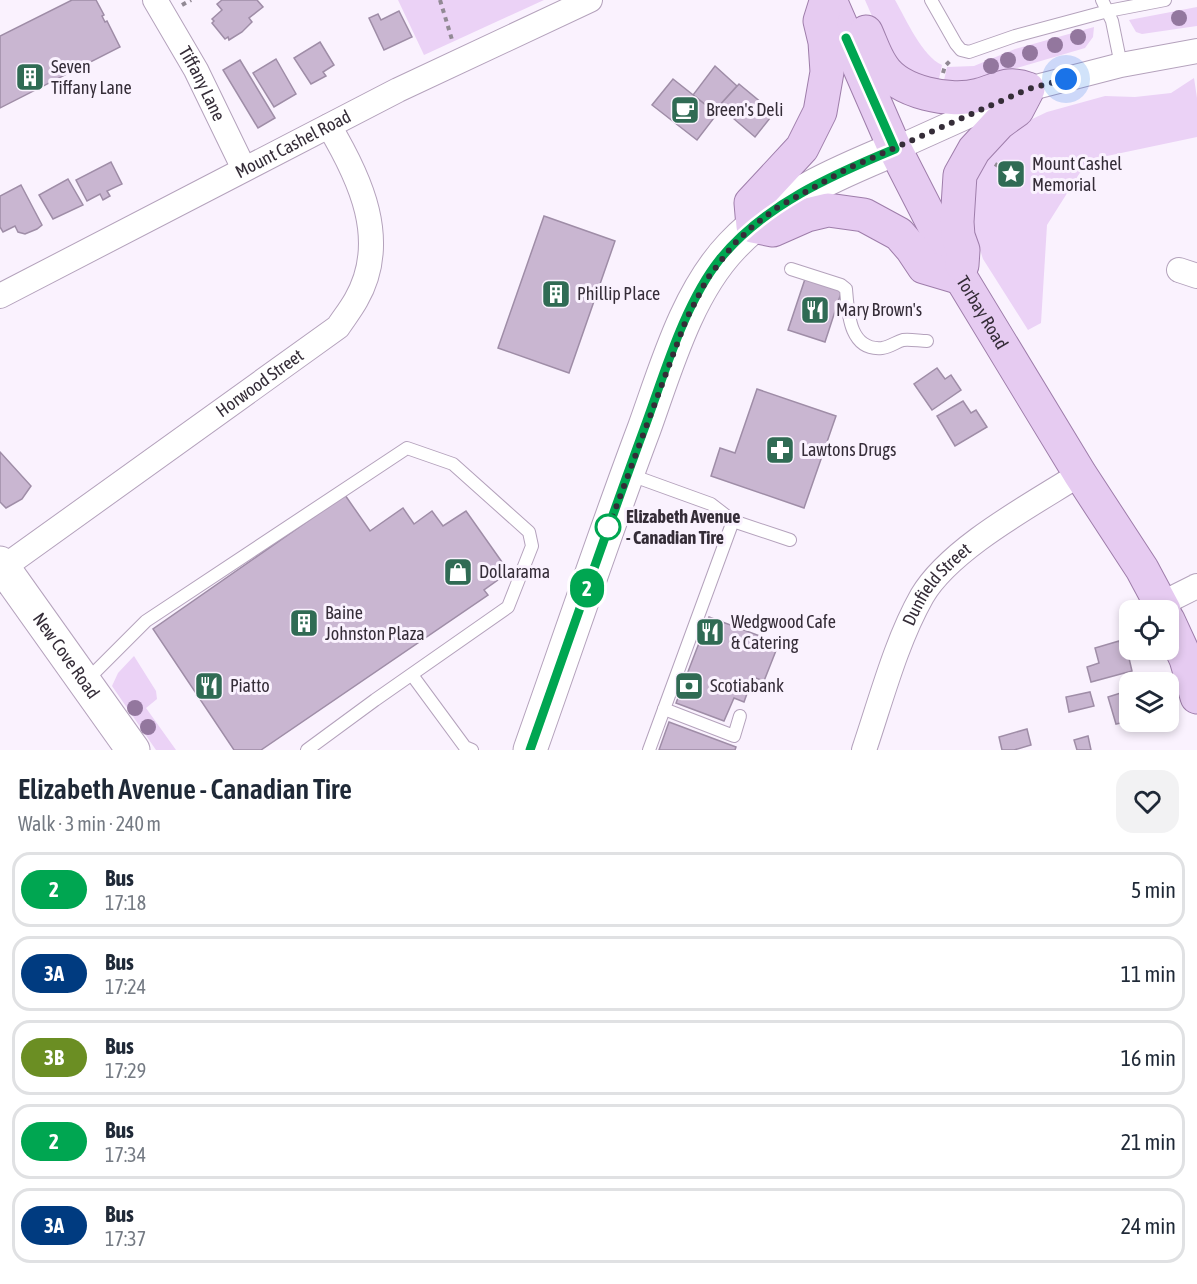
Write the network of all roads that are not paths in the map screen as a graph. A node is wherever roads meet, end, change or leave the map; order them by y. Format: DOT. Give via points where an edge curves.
graph roads {
  1 [pos="155,0"];
  2 [pos="590,0"];
  3 [pos="828,0"];
  4 [pos="837,0"];
  5 [pos="931,0"];
  6 [pos="1165,0"];
  7 [pos="1105,5"];
  8 [pos="1197,51"];
  9 [pos="1121,65"];
  10 [pos="1028,89"];
  11 [pos="329,126"];
  12 [pos="895,149"];
  13 [pos="244,169"];
  14 [pos="753,226"];
  15 [pos="791,269"];
  16 [pos="961,278"];
  17 [pos="0,296"];
  18 [pos="927,341"];
  19 [pos="627,474"];
  20 [pos="1080,474"];
  21 [pos="733,521"];
  22 [pos="790,540"];
  23 [pos="2,565"];
  24 [pos="1197,586"];
  25 [pos="1159,600"];
  26 [pos="1179,601"];
  27 [pos="1179,645"];
  28 [pos="412,675"];
  29 [pos="84,683"];
  30 [pos="1197,697"];
  31 [pos="664,709"];
  32 [pos="741,716"];
  33 [pos="133,750"];
  34 [pos="308,750"];
  35 [pos="472,750"];
  36 [pos="530,750"];
  37 [pos="649,750"];
  38 [pos="864,750"];
  1 -- 13 [label="street, Tiffany Lane" via="196,70"];
  2 -- 11 [label="street, Mount Cashel Road"];
  3 -- 12 [label="main road, Torbay Road"];
  3 -- 14 [label="main road" via="820,21 827,72 820,112 802,148 751,203"];
  4 -- 10 [label="main road" via="855,7 882,66 906,86 963,99 1010,85"];
  5 -- 7 [label="lane" via="956,44 969,52"];
  6 -- 7 [label="lane"];
  7 -- 9 [label="lane"];
  8 -- 9 [label="street"];
  9 -- 10 [label="street"];
  10 -- 12 [label="street"];
  10 -- 16 [label="main road" via="1017,110 974,150 960,175 957,222 963,250"];
  11 -- 13 [label="street, Mount Cashel Road"];
  11 -- 23 [label="street, Horwood Street" via="362,190 373,243 357,298 338,327"];
  12 -- 14 [label="main road" via="806,190"];
  12 -- 16 [label="main road, Torbay Road"];
  13 -- 17 [label="street, Mount Cashel Road"];
  14 -- 16 [label="main road" via="773,230 828,210 864,215 899,234 924,267"];
  14 -- 19 [label="main road" via="719,260 696,297"];
  15 -- 18 [label="lane" via="846,289 852,329 859,342 882,348 903,340"];
  16 -- 20 [label="main road, Torbay Road"];
  19 -- 21 [label="lane" via="711,504"];
  19 -- 36 [label="main road"];
  20 -- 25 [label="main road, Torbay Road"];
  20 -- 38 [label="street, Dunfield Street" via="981,538 923,594"];
  21 -- 22 [label="lane"];
  21 -- 31 [label="lane"];
  23 -- 29 [label="main road, New Cove Road"];
  24 -- 26 [label="street"];
  27 -- 30 [label="main road, Torbay Road"];
  28 -- 29 [label="lane" via="508,607 532,546 529,532 453,464 407,448 146,621"];
  28 -- 34 [label="lane"];
  28 -- 35 [label="lane" via="465,747"];
  29 -- 33 [label="main road, New Cove Road"];
  31 -- 32 [label="lane" via="734,736"];
  31 -- 37 [label="lane"];
}
